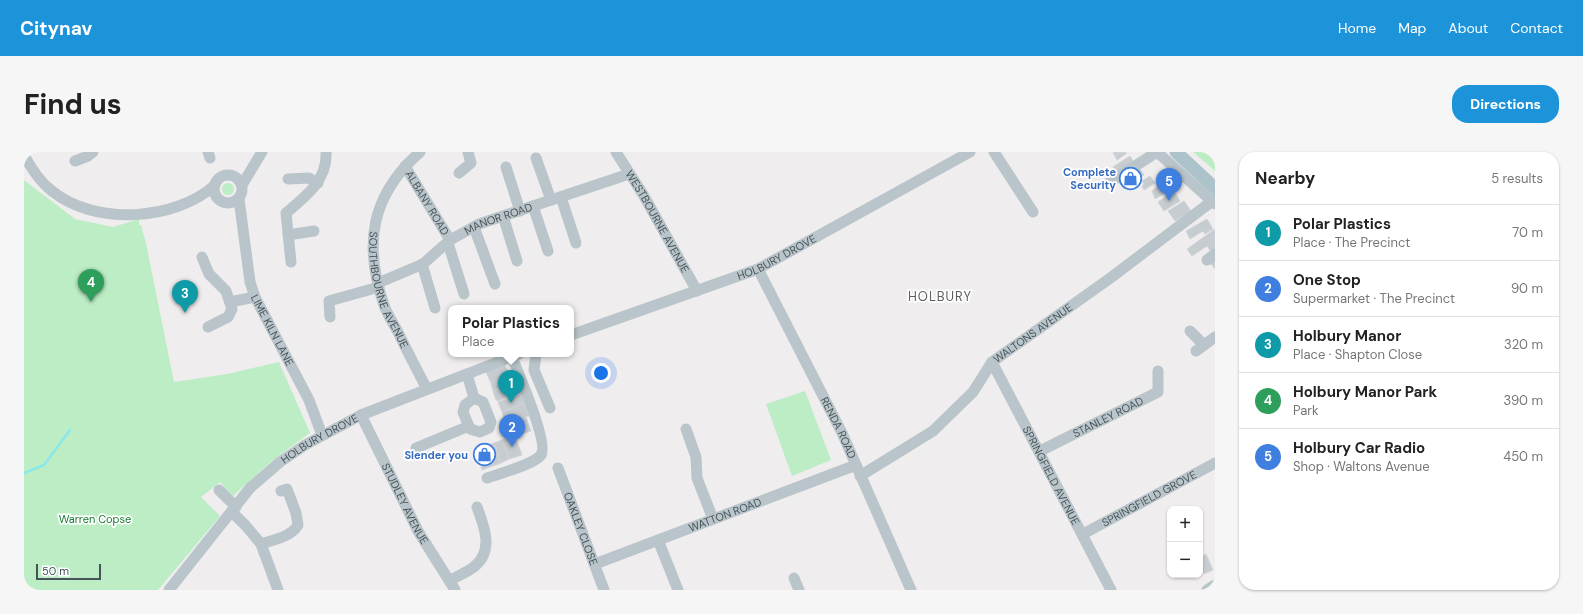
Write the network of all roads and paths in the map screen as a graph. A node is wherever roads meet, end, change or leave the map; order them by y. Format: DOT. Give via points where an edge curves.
graph roads {
  1 [pos="93,152"];
  2 [pos="262,152"];
  3 [pos="326,152"];
  4 [pos="420,152"];
  5 [pos="468,152"];
  6 [pos="616,152"];
  7 [pos="970,152"];
  8 [pos="994,152"];
  9 [pos="1157,152"];
  10 [pos="1176,152"];
  11 [pos="24,155"];
  12 [pos="536,158"];
  13 [pos="75,161"];
  14 [pos="405,166"];
  15 [pos="506,167"];
  16 [pos="459,173"];
  17 [pos="629,174"];
  18 [pos="288,179"];
  19 [pos="239,181"];
  20 [pos="1110,182"];
  21 [pos="318,183"];
  22 [pos="215,185"];
  23 [pos="1215,188"];
  24 [pos="556,198"];
  25 [pos="239,199"];
  26 [pos="195,200"];
  27 [pos="222,201"];
  28 [pos="1214,202"];
  29 [pos="533,206"];
  30 [pos="520,210"];
  31 [pos="1033,212"];
  32 [pos="503,216"];
  33 [pos="241,220"];
  34 [pos="474,227"];
  35 [pos="314,231"];
  36 [pos="288,235"];
  37 [pos="449,242"];
  38 [pos="576,243"];
  39 [pos="548,251"];
  40 [pos="202,257"];
  41 [pos="518,261"];
  42 [pos="291,262"];
  43 [pos="422,264"];
  44 [pos="758,269"];
  45 [pos="495,284"];
  46 [pos="378,285"];
  47 [pos="697,291"];
  48 [pos="464,294"];
  49 [pos="255,297"];
  50 [pos="230,302"];
  51 [pos="435,308"];
  52 [pos="330,317"];
  53 [pos="208,327"];
  54 [pos="1190,331"];
  55 [pos="574,334"];
  56 [pos="1215,337"];
  57 [pos="510,357"];
  58 [pos="516,357"];
  59 [pos="536,357"];
  60 [pos="992,362"];
  61 [pos="1158,372"];
  62 [pos="467,374"];
  63 [pos="427,389"];
  64 [pos="474,398"];
  65 [pos="550,408"];
  66 [pos="361,415"];
  67 [pos="469,426"];
  68 [pos="686,429"];
  69 [pos="322,435"];
  70 [pos="416,448"];
  71 [pos="1040,451"];
  72 [pos="1215,463"];
  73 [pos="856,465"];
  74 [pos="558,468"];
  75 [pos="860,476"];
  76 [pos="487,478"];
  77 [pos="219,490"];
  78 [pos="281,491"];
  79 [pos="477,507"];
  80 [pos="234,510"];
  81 [pos="713,519"];
  82 [pos="1083,534"];
  83 [pos="658,540"];
  84 [pos="261,544"];
  85 [pos="595,564"];
  86 [pos="794,578"];
  87 [pos="453,585"];
  88 [pos="1215,585"];
  89 [pos="169,590"];
  90 [pos="278,590"];
  91 [pos="604,590"];
  92 [pos="678,590"];
  93 [pos="799,590"];
  94 [pos="910,590"];
  95 [pos="1111,590"];
  96 [pos="1208,590"];
  1 -- 13 [label="street"];
  2 -- 19 [label="street" via="250,171"];
  3 -- 21 [label="street" via="323,173"];
  4 -- 14 [label="street, SOUTHBOURNE AVENUE"];
  5 -- 16 [label="street" via="471,163"];
  6 -- 17 [label="street, WESTBOURNE AVENUE"];
  7 -- 44 [label="street, HOLBURY DROVE"];
  8 -- 31 [label="street"];
  9 -- 20 [label="street"];
  9 -- 28 [label="street"];
  10 -- 23 [label="main road"];
  11 -- 26 [label="street" via="33,170 52,191 90,211 118,215 152,213"];
  12 -- 24 [label="street"];
  14 -- 37 [label="street, ALBANY ROAD"];
  14 -- 46 [label="street, SOUTHBOURNE AVENUE" via="394,179 376,221 373,262"];
  15 -- 30 [label="street"];
  17 -- 24 [label="street, MANOR ROAD"];
  17 -- 47 [label="street, WESTBOURNE AVENUE"];
  18 -- 21 [label="street" via="309,178"];
  19 -- 22 [label="street" via="224,176"];
  19 -- 25 [label="street" via="242,192"];
  21 -- 36 [label="street" via="286,214"];
  22 -- 26 [label="street"];
  22 -- 27 [label="street" via="214,192"];
  24 -- 29 [label="street, MANOR ROAD"];
  24 -- 38 [label="street"];
  25 -- 27 [label="street"];
  25 -- 33 [label="street, LIME KILN LANE"];
  26 -- 27 [label="street"];
  27 -- 33 [label="street"];
  28 -- 60 [label="street, WALTONS AVENUE"];
  29 -- 30 [label="street, MANOR ROAD"];
  29 -- 39 [label="street"];
  30 -- 32 [label="street, MANOR ROAD"];
  32 -- 34 [label="street, MANOR ROAD"];
  32 -- 41 [label="street"];
  33 -- 49 [label="street, LIME KILN LANE" via="250,282"];
  34 -- 37 [label="street, MANOR ROAD"];
  34 -- 45 [label="street"];
  35 -- 36 [label="street"];
  36 -- 42 [label="street"];
  37 -- 43 [label="street, MANOR ROAD"];
  37 -- 48 [label="street, ALBANY ROAD"];
  40 -- 50 [label="street" via="209,274 226,291"];
  43 -- 46 [label="street, MANOR ROAD"];
  43 -- 51 [label="street"];
  44 -- 47 [label="street, HOLBURY DROVE"];
  44 -- 73 [label="street, RENDA ROAD"];
  46 -- 52 [label="street, MANOR ROAD" via="329,301"];
  46 -- 63 [label="street, SOUTHBOURNE AVENUE" via="384,306"];
  47 -- 55 [label="street, HOLBURY DROVE"];
  49 -- 50 [label="street"];
  49 -- 69 [label="street, LIME KILN LANE" via="308,400"];
  50 -- 53 [label="street" via="232,309 228,318"];
  54 -- 56 [label="street" via="1200,348"];
  57 -- 62 [label="street, HOLBURY DROVE"];
  58 -- 76 [label="street" via="540,432 543,450 532,461"];
  59 -- 65 [label="street" via="534,370"];
  60 -- 71 [label="street, SPRINGFIELD AVENUE"];
  60 -- 75 [label="street, WALTONS AVENUE" via="973,392 933,431"];
  61 -- 71 [label="street, STANLEY ROAD" via="1158,392"];
  62 -- 63 [label="street, HOLBURY DROVE"];
  62 -- 64 [label="street"];
  63 -- 66 [label="street, HOLBURY DROVE"];
  64 -- 67 [label="street" via="465,405 463,412"];
  64 -- 67 [label="street" via="483,402 491,422 489,428 480,432 470,429"];
  66 -- 69 [label="street, HOLBURY DROVE"];
  66 -- 87 [label="street, STUDLEY AVENUE" via="418,531"];
  67 -- 70 [label="street"];
  68 -- 81 [label="street" via="696,457 697,478"];
  69 -- 80 [label="street, HOLBURY DROVE" via="280,462 250,488"];
  71 -- 82 [label="street, SPRINGFIELD AVENUE"];
  72 -- 82 [label="street, SPRINGFIELD GROVE"];
  73 -- 75 [label="street, RENDA ROAD"];
  73 -- 81 [label="street, WATTON ROAD"];
  74 -- 85 [label="street, OAKLEY CLOSE"];
  75 -- 94 [label="street, RENDA ROAD"];
  77 -- 80 [label="street"];
  78 -- 84 [label="street" via="287,489 294,505 298,525 295,530"];
  79 -- 87 [label="street" via="485,530 486,546 476,565"];
  80 -- 84 [label="street"];
  80 -- 89 [label="street, HOLBURY DROVE"];
  81 -- 83 [label="street, WATTON ROAD"];
  82 -- 95 [label="street, SPRINGFIELD AVENUE"];
  83 -- 85 [label="street, WATTON ROAD"];
  83 -- 92 [label="street"];
  84 -- 90 [label="street"];
  85 -- 91 [label="street, OAKLEY CLOSE"];
  86 -- 93 [label="street"];
  88 -- 96 [label="street"];
}
